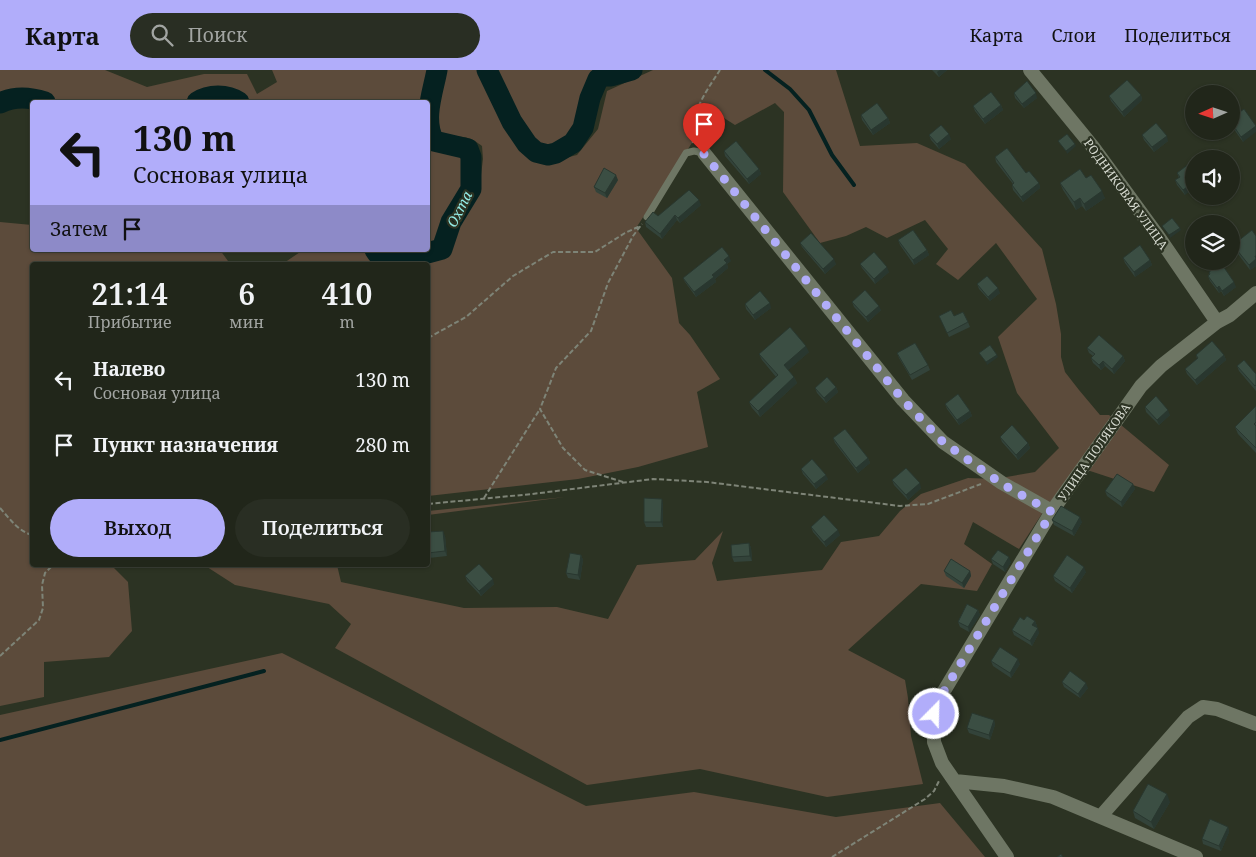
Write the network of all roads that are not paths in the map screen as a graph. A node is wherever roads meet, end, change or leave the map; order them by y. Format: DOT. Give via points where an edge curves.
graph roads {
  1 [pos="1030,70"];
  2 [pos="699,152"];
  3 [pos="647,217"];
  4 [pos="1256,293"];
  5 [pos="1217,322"];
  6 [pos="1052,512"];
  7 [pos="1256,724"];
  8 [pos="955,781"];
  9 [pos="1101,816"];
  10 [pos="1007,857"];
  11 [pos="1196,857"];
  1 -- 5 [label="street, РОДНИКОВАЯ УЛИЦА" via="1093,147"];
  2 -- 3 [label="lane" via="686,153"];
  2 -- 6 [label="street" via="903,400 943,442 995,479"];
  4 -- 5 [label="street, УЛИЦА ПОЛЯКОВА"];
  5 -- 6 [label="street, УЛИЦА ПОЛЯКОВА" via="1161,366 1142,386"];
  6 -- 8 [label="street, УЛИЦА ПОЛЯКОВА" via="938,701 934,714 934,742 942,763"];
  7 -- 9 [label="street" via="1203,707 1188,717"];
  8 -- 9 [label="street" via="1004,786 1053,797"];
  8 -- 10 [label="street, УЛИЦА ПОЛЯКОВА"];
  9 -- 11 [label="street"];
}
